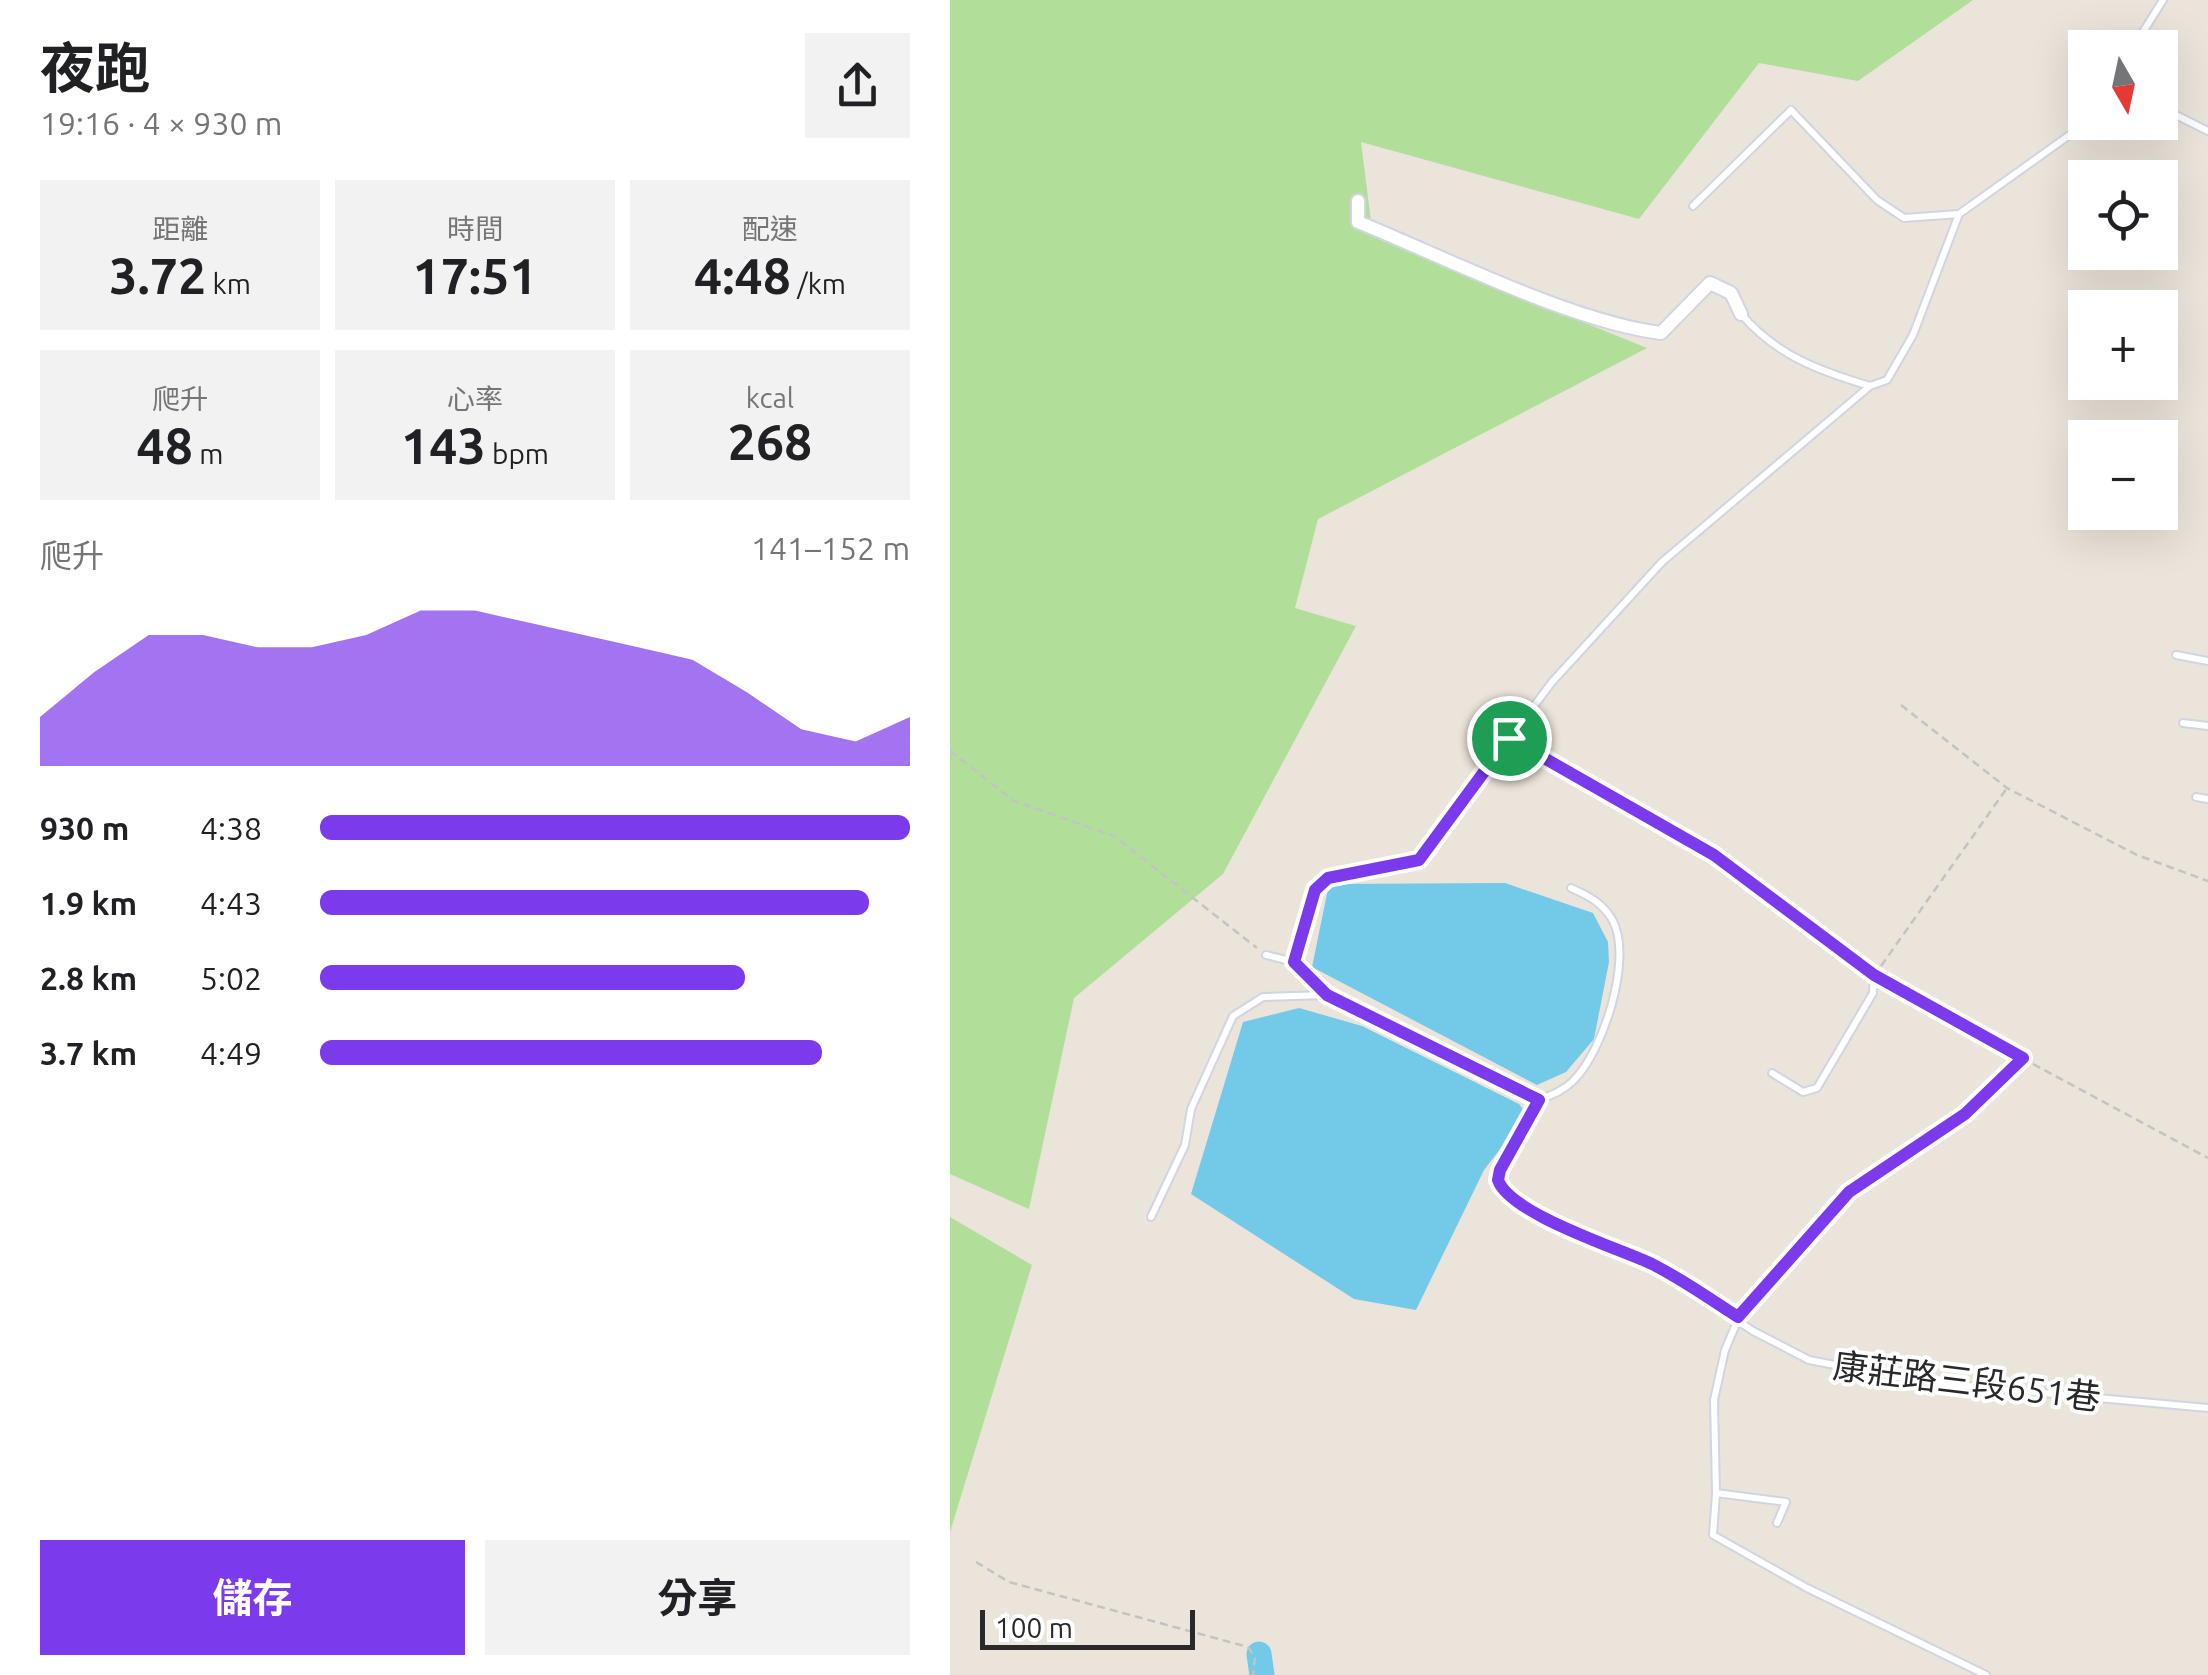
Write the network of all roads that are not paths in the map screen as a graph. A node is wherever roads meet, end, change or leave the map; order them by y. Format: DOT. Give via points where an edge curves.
graph roads {
  1 [pos="2162,0"];
  2 [pos="2144,30"];
  3 [pos="2178,116"];
  4 [pos="2208,131"];
  5 [pos="2068,136"];
  6 [pos="1358,201"];
  7 [pos="1692,206"];
  8 [pos="1959,214"];
  9 [pos="1741,314"];
  10 [pos="1870,386"];
  11 [pos="2176,655"];
  12 [pos="2208,661"];
  13 [pos="2183,722"];
  14 [pos="2208,726"];
  15 [pos="1509,738"];
  16 [pos="2196,798"];
  17 [pos="2208,800"];
  18 [pos="1571,888"];
  19 [pos="1266,955"];
  20 [pos="1294,962"];
  21 [pos="1327,995"];
  22 [pos="2023,1058"];
  23 [pos="1772,1072"];
  24 [pos="1539,1100"];
  25 [pos="1151,1216"];
  26 [pos="1738,1317"];
  27 [pos="2208,1408"];
  28 [pos="1716,1493"];
  29 [pos="1777,1523"];
  30 [pos="1986,1675"];
  1 -- 2 [label="lane"];
  3 -- 4 [label="lane"];
  5 -- 8 [label="lane"];
  6 -- 9 [label="street" via="1358,222 1641,331 1661,334 1710,283 1731,293"];
  7 -- 8 [label="lane" via="1792,110 1878,200 1904,218"];
  8 -- 10 [label="lane" via="1913,335 1887,380"];
  9 -- 10 [label="lane" via="1764,341 1793,358"];
  10 -- 15 [label="lane" via="1662,562"];
  11 -- 12 [label="lane"];
  13 -- 14 [label="lane"];
  15 -- 20 [label="lane" via="1419,860 1333,874 1315,890"];
  15 -- 23 [label="lane" via="1714,855 1874,975 1873,994 1818,1088 1803,1092"];
  16 -- 17 [label="lane"];
  18 -- 24 [label="lane" via="1596,899 1613,920 1622,960 1587,1063 1572,1082"];
  19 -- 20 [label="lane"];
  20 -- 21 [label="lane"];
  21 -- 24 [label="lane"];
  21 -- 25 [label="lane" via="1263,997 1233,1016"];
  22 -- 26 [label="lane" via="1965,1114 1849,1192"];
  24 -- 26 [label="lane, 康莊路三段651巷" via="1500,1170 1506,1193 1654,1265"];
  26 -- 27 [label="lane, 康莊路三段651巷" via="1810,1360 1862,1373"];
  26 -- 28 [label="lane" via="1714,1400"];
  28 -- 29 [label="lane" via="1786,1502"];
  28 -- 30 [label="lane" via="1713,1535"];
}
